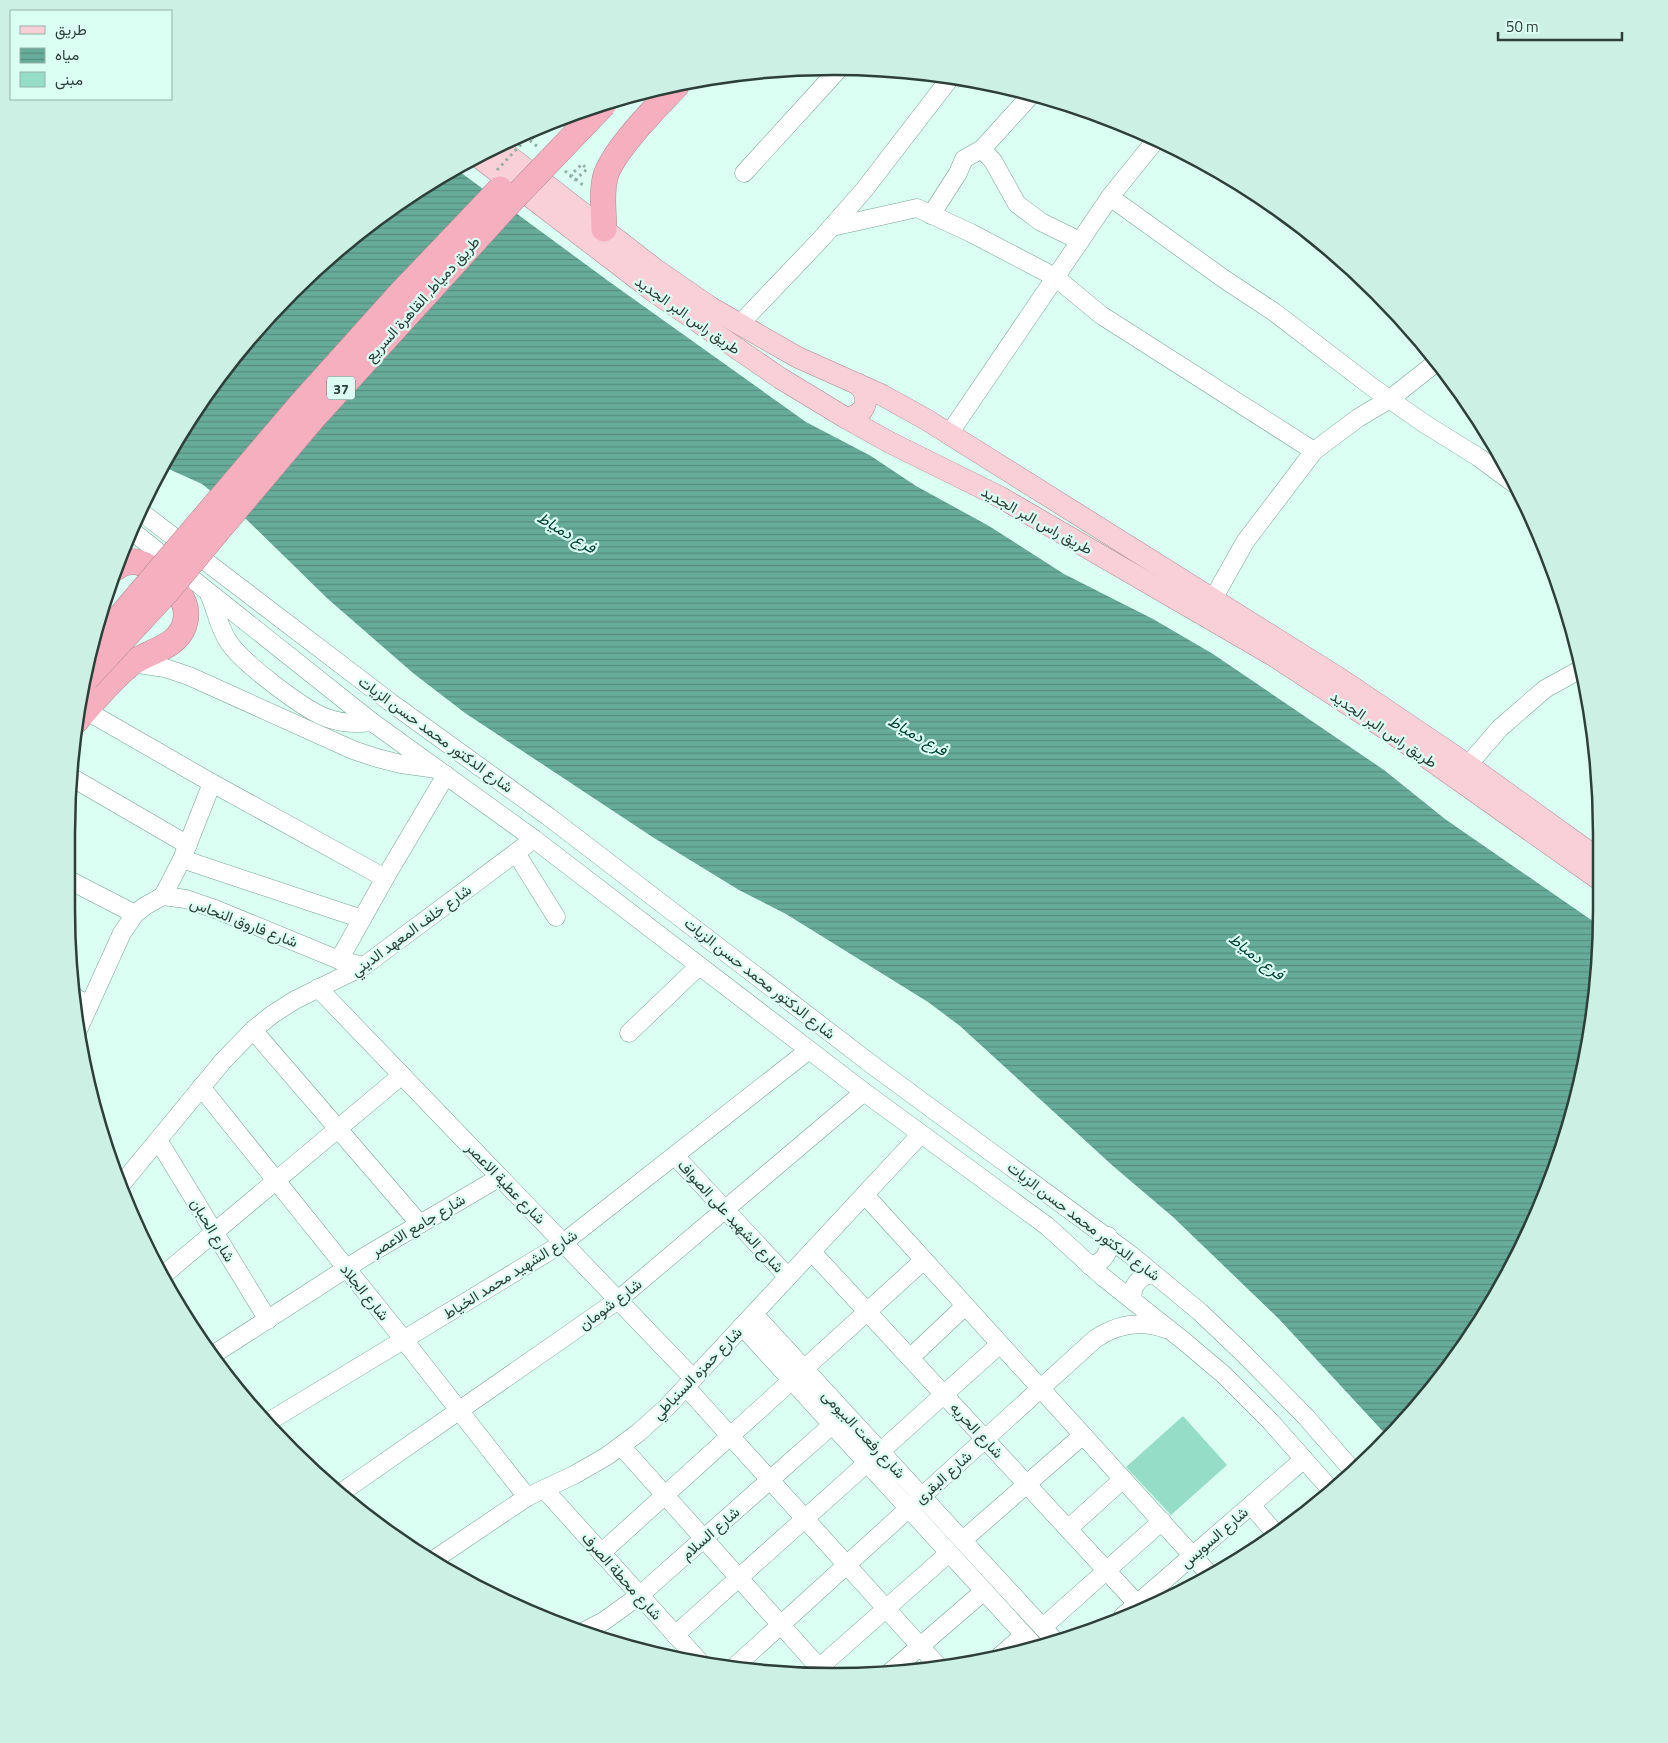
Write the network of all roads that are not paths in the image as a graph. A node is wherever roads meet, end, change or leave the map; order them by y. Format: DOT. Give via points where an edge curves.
graph roads {
  1 [pos="833,75"];
  2 [pos="946,83"];
  3 [pos="669,94"];
  4 [pos="1027,100"];
  5 [pos="595,114"];
  6 [pos="533,138"];
  7 [pos="1151,145"];
  8 [pos="982,149"];
  9 [pos="503,151"];
  10 [pos="484,161"];
  11 [pos="744,173"];
  12 [pos="1110,197"];
  13 [pos="931,215"];
  14 [pos="832,227"];
  15 [pos="604,229"];
  16 [pos="1080,241"];
  17 [pos="1055,277"];
  18 [pos="739,325"];
  19 [pos="1431,366"];
  20 [pos="858,384"];
  21 [pos="1390,399"];
  22 [pos="846,418"];
  23 [pos="949,434"];
  24 [pos="1314,451"];
  25 [pos="1502,475"];
  26 [pos="145,515"];
  27 [pos="137,535"];
  28 [pos="126,563"];
  29 [pos="206,589"];
  30 [pos="1214,599"];
  31 [pos="102,635"];
  32 [pos="132,664"];
  33 [pos="93,671"];
  34 [pos="1575,672"];
  35 [pos="86,710"];
  36 [pos="84,717"];
  37 [pos="372,722"];
  38 [pos="1468,765"];
  39 [pos="442,772"];
  40 [pos="77,781"];
  41 [pos="212,783"];
  42 [pos="534,839"];
  43 [pos="185,852"];
  44 [pos="516,853"];
  45 [pos="1593,855"];
  46 [pos="1593,875"];
  47 [pos="385,878"];
  48 [pos="75,883"];
  49 [pos="163,896"];
  50 [pos="135,914"];
  51 [pos="556,917"];
  52 [pos="362,919"];
  53 [pos="339,960"];
  54 [pos="364,966"];
  55 [pos="699,966"];
  56 [pos="318,988"];
  57 [pos="82,1002"];
  58 [pos="253,1030"];
  59 [pos="629,1033"];
  60 [pos="809,1050"];
  61 [pos="402,1075"];
  62 [pos="201,1087"];
  63 [pos="864,1092"];
  64 [pos="338,1129"];
  65 [pos="921,1134"];
  66 [pos="158,1140"];
  67 [pos="674,1156"];
  68 [pos="500,1177"];
  69 [pos="125,1180"];
  70 [pos="276,1181"];
  71 [pos="864,1195"];
  72 [pos="725,1210"];
  73 [pos="419,1223"];
  74 [pos="214,1233"];
  75 [pos="1108,1236"];
  76 [pos="563,1243"];
  77 [pos="812,1252"];
  78 [pos="924,1260"];
  79 [pos="1090,1266"];
  80 [pos="346,1269"];
  81 [pos="168,1271"];
  82 [pos="1154,1274"];
  83 [pos="788,1277"];
  84 [pos="618,1300"];
  85 [pos="1133,1301"];
  86 [pos="965,1306"];
  87 [pos="867,1312"];
  88 [pos="268,1320"];
  89 [pos="748,1320"];
  90 [pos="1172,1331"];
  91 [pos="404,1340"];
  92 [pos="1000,1344"];
  93 [pos="218,1352"];
  94 [pos="910,1358"];
  95 [pos="804,1369"];
  96 [pos="791,1381"];
  97 [pos="689,1382"];
  98 [pos="1040,1388"];
  99 [pos="944,1395"];
  100 [pos="459,1411"];
  101 [pos="272,1419"];
  102 [pos="832,1425"];
  103 [pos="1083,1435"];
  104 [pos="730,1436"];
  105 [pos="985,1439"];
  106 [pos="621,1446"];
  107 [pos="881,1451"];
  108 [pos="1304,1458"];
  109 [pos="867,1463"];
  110 [pos="1349,1466"];
  111 [pos="1123,1479"];
  112 [pos="770,1480"];
  113 [pos="1027,1484"];
  114 [pos="1327,1485"];
  115 [pos="346,1489"];
  116 [pos="544,1489"];
  117 [pos="665,1495"];
  118 [pos="922,1496"];
  119 [pos="527,1497"];
  120 [pos="1251,1505"];
  121 [pos="908,1508"];
  122 [pos="805,1519"];
  123 [pos="1162,1521"];
  124 [pos="1068,1528"];
  125 [pos="1271,1529"];
  126 [pos="704,1538"];
  127 [pos="963,1540"];
  128 [pos="601,1553"];
  129 [pos="949,1553"];
  130 [pos="1193,1556"];
  131 [pos="439,1557"];
  132 [pos="846,1565"];
  133 [pos="1106,1570"];
  134 [pos="1206,1570"];
  135 [pos="739,1578"];
  136 [pos="984,1591"];
  137 [pos="640,1595"];
  138 [pos="1148,1600"];
  139 [pos="1137,1604"];
  140 [pos="886,1608"];
  141 [pos="781,1625"];
  142 [pos="1042,1627"];
  143 [pos="590,1628"];
  144 [pos="675,1635"];
  145 [pos="1024,1635"];
  146 [pos="1050,1636"];
  147 [pos="1030,1642"];
  148 [pos="1011,1646"];
  149 [pos="920,1647"];
  150 [pos="693,1654"];
  151 [pos="739,1662"];
  152 [pos="934,1662"];
  153 [pos="899,1665"];
  154 [pos="815,1667"];
  155 [pos="822,1668"];
  1 -- 11 [label="street"];
  2 -- 14 [label="street"];
  3 -- 15 [label="highway" via="611,163 602,194"];
  4 -- 8 [label="street"];
  5 -- 33 [label="highway, طريق دمياط, القاهرة السريع / 37, bridge" via="322,409 166,593"];
  6 -- 31 [label="highway, طريق دمياط, القاهرة السريع / 37, bridge" via="422,271 300,404"];
  7 -- 12 [label="street"];
  8 -- 13 [label="street" via="964,160"];
  8 -- 16 [label="street" via="993,161 1017,204 1041,222"];
  9 -- 15 [label="main road, طريق راس البر الجديد"];
  10 -- 22 [label="main road, طريق راس البر الجديد" via="684,313"];
  12 -- 16 [label="street"];
  12 -- 21 [label="street" via="1274,312"];
  13 -- 14 [label="street" via="917,208"];
  13 -- 17 [label="street" via="998,245"];
  14 -- 18 [label="street"];
  15 -- 18 [label="main road, طريق راس البر الجديد" via="676,284"];
  16 -- 17 [label="street"];
  17 -- 23 [label="street"];
  17 -- 24 [label="street" via="1101,314"];
  18 -- 20 [label="main road, طريق راس البر الجديد"];
  19 -- 21 [label="street"];
  20 -- 22 [label="main road" via="864,390 865,406 861,413"];
  20 -- 23 [label="main road, طريق راس البر الجديد"];
  21 -- 24 [label="street"];
  21 -- 25 [label="street"];
  22 -- 46 [label="main road, طريق راس البر الجديد" via="1000,498 1274,656 1392,733"];
  23 -- 30 [label="main road, طريق راس البر الجديد"];
  24 -- 30 [label="street" via="1245,542"];
  26 -- 75 [label="street, شارع الدكتور محمد حسن الزيات" via="390,702 549,817 875,1067"];
  27 -- 29 [label="street, شارع الدكتور محمد حسن الزيات"];
  28 -- 32 [label="highway" via="137,561 146,564 176,589 184,604 185,620 179,635 166,646"];
  29 -- 37 [label="street, شارع الدكتور محمد حسن الزيات"];
  29 -- 37 [label="street" via="224,635 238,655 321,716 344,722"];
  30 -- 38 [label="main road, طريق راس البر الجديد"];
  32 -- 35 [label="highway"];
  32 -- 39 [label="street" via="165,668 189,676 365,754"];
  34 -- 38 [label="street" via="1545,689 1500,728"];
  36 -- 41 [label="street"];
  37 -- 39 [label="street, شارع الدكتور محمد حسن الزيات"];
  38 -- 45 [label="main road, طريق راس البر الجديد"];
  39 -- 42 [label="street, شارع الدكتور محمد حسن الزيات"];
  39 -- 47 [label="street"];
  40 -- 43 [label="street"];
  41 -- 43 [label="street"];
  41 -- 47 [label="street"];
  42 -- 44 [label="street, شارع خلف المعهد الديني"];
  42 -- 55 [label="street, شارع الدكتور محمد حسن الزيات"];
  43 -- 49 [label="street"];
  43 -- 52 [label="street"];
  44 -- 51 [label="street"];
  44 -- 54 [label="street, شارع خلف المعهد الديني"];
  47 -- 52 [label="street"];
  48 -- 50 [label="street"];
  49 -- 50 [label="street"];
  49 -- 53 [label="street, شارع فاروق النحاس" via="186,899 215,909"];
  50 -- 57 [label="street"];
  52 -- 53 [label="street"];
  53 -- 54 [label="street, شارع فاروق النحاس"];
  54 -- 56 [label="street, شارع خلف المعهد الديني"];
  55 -- 59 [label="street"];
  55 -- 60 [label="street, شارع الدكتور محمد حسن الزيات"];
  56 -- 58 [label="street, شارع خلف المعهد الديني" via="284,1006"];
  56 -- 61 [label="street, شارع عطية الاعصر"];
  58 -- 62 [label="street, شارع خلف المعهد الديني"];
  58 -- 64 [label="street"];
  60 -- 63 [label="street, شارع الدكتور محمد حسن الزيات"];
  60 -- 67 [label="street, شارع الشهيد محمد الخياط"];
  61 -- 64 [label="street"];
  61 -- 68 [label="street, شارع عطية الاعصر"];
  62 -- 66 [label="street, شارع خلف المعهد الديني"];
  62 -- 70 [label="street, شارع الجلاد"];
  63 -- 65 [label="street, شارع الدكتور محمد حسن الزيات"];
  63 -- 72 [label="street, شارع شومان"];
  64 -- 70 [label="street"];
  64 -- 73 [label="street"];
  65 -- 71 [label="street, شارع حمزه السنباطي"];
  65 -- 79 [label="street, شارع الدكتور محمد حسن الزيات" via="1040,1221"];
  66 -- 69 [label="street, شارع خلف المعهد الديني"];
  66 -- 74 [label="street, شارع الحبان"];
  67 -- 72 [label="street, شارع الشهيد على الصواف"];
  67 -- 76 [label="street, شارع الشهيد محمد الخياط"];
  68 -- 73 [label="street, شارع جامع الاعصر"];
  68 -- 76 [label="street, شارع عطية الاعصر"];
  70 -- 74 [label="street"];
  70 -- 80 [label="street, شارع الجلاد"];
  71 -- 77 [label="street, شارع حمزه السنباطي"];
  71 -- 78 [label="street"];
  72 -- 83 [label="street, شارع الشهيد على الصواف"];
  72 -- 84 [label="street, شارع شومان"];
  73 -- 80 [label="street, شارع جامع الاعصر"];
  74 -- 81 [label="street"];
  74 -- 88 [label="street, شارع الحبان"];
  75 -- 79 [label="street" via="1106,1256"];
  75 -- 82 [label="street, شارع الدكتور محمد حسن الزيات"];
  76 -- 84 [label="street, شارع عطية الاعصر"];
  76 -- 91 [label="street, شارع الشهيد محمد الخياط"];
  77 -- 83 [label="street, شارع حمزه السنباطي"];
  77 -- 87 [label="street, شارع الحريه"];
  78 -- 86 [label="street"];
  78 -- 87 [label="street"];
  79 -- 85 [label="street, شارع الدكتور محمد حسن الزيات"];
  80 -- 88 [label="street, شارع جامع الاعصر"];
  80 -- 91 [label="street, شارع الجلاد"];
  82 -- 85 [label="street" via="1137,1282 1132,1291"];
  82 -- 110 [label="street, شارع الدكتور محمد حسن الزيات" via="1222,1332 1306,1417"];
  83 -- 89 [label="street, شارع حمزه السنباطي"];
  84 -- 97 [label="street, شارع عطية الاعصر"];
  84 -- 100 [label="street, شارع شومان"];
  85 -- 90 [label="street, شارع الدكتور محمد حسن الزيات"];
  86 -- 92 [label="street"];
  86 -- 94 [label="street"];
  87 -- 94 [label="street, شارع الحريه"];
  87 -- 95 [label="street"];
  88 -- 93 [label="street, شارع جامع الاعصر"];
  89 -- 95 [label="street, شارع رفعت البيومى"];
  89 -- 96 [label="street, شارع رفعت البيومى"];
  89 -- 97 [label="street, شارع حمزه السنباطي"];
  90 -- 98 [label="street, شارع البقرى" via="1136,1324 1107,1331"];
  90 -- 108 [label="street, شارع الدكتور محمد حسن الزيات" via="1243,1393"];
  91 -- 100 [label="street, شارع الجلاد"];
  91 -- 101 [label="street, شارع الشهيد محمد الخياط"];
  92 -- 98 [label="street"];
  92 -- 99 [label="street"];
  94 -- 99 [label="street, شارع الحريه"];
  95 -- 107 [label="street, شارع رفعت البيومى"];
  96 -- 102 [label="street, شارع رفعت البيومى"];
  96 -- 104 [label="street"];
  97 -- 104 [label="street, شارع عطية الاعصر"];
  97 -- 106 [label="street, شارع حمزه السنباطي" via="653,1420"];
  98 -- 103 [label="street"];
  98 -- 105 [label="street, شارع البقرى"];
  99 -- 105 [label="street, شارع الحريه"];
  99 -- 107 [label="street"];
  100 -- 115 [label="street, شارع شومان"];
  100 -- 119 [label="street, شارع الجلاد"];
  102 -- 109 [label="street, شارع رفعت البيومى"];
  102 -- 112 [label="street, شارع السلام"];
  103 -- 111 [label="street"];
  103 -- 113 [label="street"];
  104 -- 112 [label="street, شارع عطية الاعصر"];
  104 -- 117 [label="street"];
  105 -- 113 [label="street, شارع الحريه"];
  105 -- 118 [label="street, شارع البقرى"];
  106 -- 116 [label="street, شارع حمزه السنباطي" via="591,1466"];
  106 -- 117 [label="street"];
  107 -- 118 [label="street, شارع رفعت البيومى"];
  108 -- 114 [label="street, شارع الدكتور محمد حسن الزيات"];
  108 -- 120 [label="street, شارع السويس"];
  109 -- 121 [label="street, شارع رفعت البيومى"];
  109 -- 122 [label="street"];
  111 -- 123 [label="street"];
  111 -- 124 [label="street"];
  112 -- 122 [label="street, شارع عطية الاعصر"];
  112 -- 126 [label="street, شارع السلام"];
  113 -- 124 [label="street, شارع الحريه"];
  113 -- 127 [label="street"];
  116 -- 119 [label="street, شارع حمزه السنباطي"];
  116 -- 128 [label="street, شارع محطة الصرف"];
  117 -- 126 [label="street"];
  117 -- 128 [label="street"];
  118 -- 121 [label="street, شارع البقرى"];
  118 -- 127 [label="street, شارع رفعت البيومى"];
  119 -- 131 [label="street, شارع حمزه السنباطي"];
  120 -- 125 [label="street"];
  120 -- 130 [label="street, شارع السويس"];
  121 -- 129 [label="street, شارع رفعت البيومى"];
  121 -- 132 [label="street, شارع البقرى"];
  122 -- 132 [label="street, شارع عطية الاعصر"];
  122 -- 135 [label="street"];
  123 -- 130 [label="street"];
  123 -- 133 [label="street"];
  124 -- 133 [label="street, شارع الحريه"];
  126 -- 135 [label="street"];
  126 -- 137 [label="street, شارع السلام"];
  127 -- 142 [label="street, شارع رفعت البيومى"];
  128 -- 137 [label="street, شارع محطة الصرف"];
  129 -- 136 [label="street, شارع رفعت البيومى"];
  129 -- 140 [label="street"];
  130 -- 134 [label="street"];
  130 -- 138 [label="street, شارع السويس"];
  132 -- 140 [label="street, شارع عطية الاعصر"];
  132 -- 141 [label="street, شارع البقرى"];
  133 -- 139 [label="street, شارع الحريه"];
  133 -- 142 [label="street"];
  135 -- 141 [label="street"];
  135 -- 144 [label="street"];
  136 -- 145 [label="street, شارع رفعت البيومى"];
  136 -- 149 [label="street"];
  137 -- 143 [label="street, شارع السلام"];
  137 -- 144 [label="street, شارع محطة الصرف"];
  140 -- 149 [label="street, شارع عطية الاعصر"];
  140 -- 155 [label="street"];
  141 -- 151 [label="street, شارع البقرى"];
  141 -- 154 [label="street"];
  142 -- 146 [label="street, شارع رفعت البيومى"];
  144 -- 150 [label="street, شارع محطة الصرف"];
  145 -- 147 [label="street, شارع رفعت البيومى"];
  145 -- 148 [label="street"];
  149 -- 152 [label="street, شارع عطية الاعصر"];
  149 -- 153 [label="street"];
}
